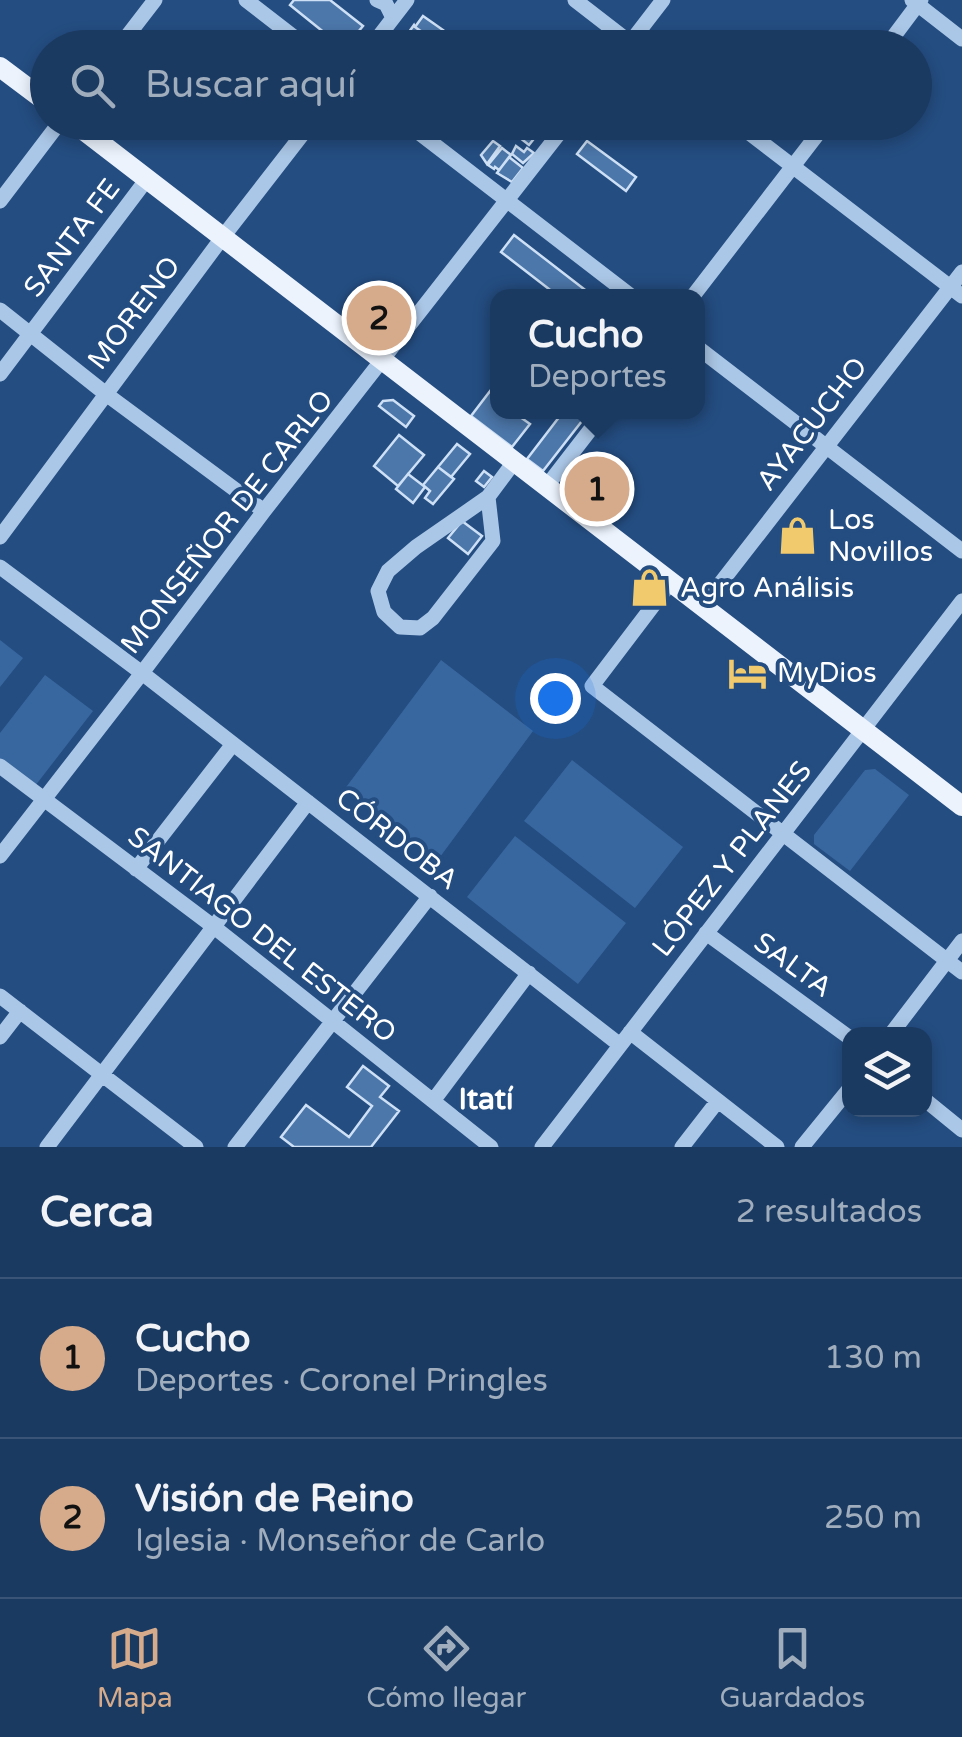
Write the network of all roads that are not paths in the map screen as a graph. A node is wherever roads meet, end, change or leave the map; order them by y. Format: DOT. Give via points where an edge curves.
graph roads {
  1 [pos="154,0"];
  2 [pos="246,0"];
  3 [pos="377,0"];
  4 [pos="407,0"];
  5 [pos="575,0"];
  6 [pos="663,0"];
  7 [pos="917,2"];
  8 [pos="393,18"];
  9 [pos="132,30"];
  10 [pos="285,30"];
  11 [pos="384,30"];
  12 [pos="612,30"];
  13 [pos="642,30"];
  14 [pos="898,30"];
  15 [pos="962,39"];
  16 [pos="0,67"];
  17 [pos="30,90"];
  18 [pos="46,140"];
  19 [pos="95,140"];
  20 [pos="298,140"];
  21 [pos="428,140"];
  22 [pos="554,140"];
  23 [pos="758,140"];
  24 [pos="813,140"];
  25 [pos="793,167"];
  26 [pos="147,180"];
  27 [pos="0,201"];
  28 [pos="507,201"];
  29 [pos="222,238"];
  30 [pos="962,272"];
  31 [pos="622,289"];
  32 [pos="698,289"];
  33 [pos="956,292"];
  34 [pos="0,310"];
  35 [pos="32,334"];
  36 [pos="705,353"];
  37 [pos="383,361"];
  38 [pos="0,374"];
  39 [pos="106,394"];
  40 [pos="599,419"];
  41 [pos="826,447"];
  42 [pos="514,462"];
  43 [pos="546,487"];
  44 [pos="488,497"];
  45 [pos="264,511"];
  46 [pos="0,536"];
  47 [pos="962,551"];
  48 [pos="0,567"];
  49 [pos="671,582"];
  50 [pos="962,601"];
  51 [pos="702,606"];
  52 [pos="142,674"];
  53 [pos="863,730"];
  54 [pos="233,744"];
  55 [pos="0,766"];
  56 [pos="44,799"];
  57 [pos="308,802"];
  58 [pos="962,806"];
  59 [pos="782,834"];
  60 [pos="0,856"];
  61 [pos="136,869"];
  62 [pos="430,896"];
  63 [pos="214,927"];
  64 [pos="706,933"];
  65 [pos="962,941"];
  66 [pos="947,960"];
  67 [pos="529,972"];
  68 [pos="962,972"];
  69 [pos="0,996"];
  70 [pos="20,1011"];
  71 [pos="332,1020"];
  72 [pos="896,1027"];
  73 [pos="842,1032"];
  74 [pos="0,1037"];
  75 [pos="625,1039"];
  76 [pos="103,1075"];
  77 [pos="842,1098"];
  78 [pos="434,1101"];
  79 [pos="717,1102"];
  80 [pos="932,1105"];
  81 [pos="962,1130"];
  82 [pos="47,1147"];
  83 [pos="196,1147"];
  84 [pos="235,1147"];
  85 [pos="492,1147"];
  86 [pos="542,1147"];
  87 [pos="682,1147"];
  88 [pos="778,1147"];
  89 [pos="802,1147"];
  1 -- 9 [label="street"];
  2 -- 10 [label="street"];
  3 -- 8 [label="street"];
  4 -- 8 [label="street"];
  5 -- 12 [label="street"];
  6 -- 13 [label="street"];
  7 -- 14 [label="street"];
  7 -- 15 [label="street"];
  8 -- 11 [label="street"];
  16 -- 17 [label="main road"];
  18 -- 27 [label="street"];
  19 -- 26 [label="main road"];
  20 -- 29 [label="street, MORENO"];
  21 -- 28 [label="street"];
  22 -- 28 [label="street, MONSEÑOR DE CARLO"];
  23 -- 25 [label="street"];
  24 -- 25 [label="street"];
  25 -- 32 [label="street"];
  25 -- 33 [label="street"];
  26 -- 29 [label="main road"];
  26 -- 35 [label="street, SANTA FE"];
  28 -- 31 [label="street"];
  28 -- 37 [label="street, MONSEÑOR DE CARLO"];
  29 -- 37 [label="main road"];
  29 -- 39 [label="street, MORENO"];
  30 -- 33 [label="street, AYACUCHO"];
  33 -- 41 [label="street, AYACUCHO"];
  34 -- 35 [label="street"];
  35 -- 38 [label="street, SANTA FE"];
  35 -- 39 [label="street"];
  36 -- 41 [label="street"];
  37 -- 42 [label="main road"];
  37 -- 45 [label="street, MONSEÑOR DE CARLO"];
  39 -- 45 [label="street"];
  39 -- 46 [label="street, MORENO"];
  40 -- 43 [label="street"];
  41 -- 47 [label="street"];
  41 -- 51 [label="street, AYACUCHO"];
  42 -- 43 [label="main road"];
  42 -- 44 [label="street"];
  43 -- 49 [label="main road"];
  44 -- 44 [label="street" via="388,572 378,591 384,612 400,627 420,628 434,618 493,541"];
  45 -- 52 [label="street, MONSEÑOR DE CARLO"];
  48 -- 52 [label="street, CÓRDOBA"];
  49 -- 51 [label="main road"];
  49 -- 59 [label="street" via="592,686"];
  50 -- 53 [label="street, LÓPEZ Y PLANES"];
  51 -- 53 [label="main road"];
  52 -- 54 [label="street, CÓRDOBA"];
  52 -- 56 [label="street, MONSEÑOR DE CARLO"];
  53 -- 58 [label="main road"];
  53 -- 59 [label="street, LÓPEZ Y PLANES"];
  54 -- 57 [label="street, CÓRDOBA"];
  54 -- 61 [label="street"];
  55 -- 56 [label="street, SANTIAGO DEL ESTERO"];
  56 -- 60 [label="street, MONSEÑOR DE CARLO"];
  56 -- 61 [label="street, SANTIAGO DEL ESTERO"];
  57 -- 62 [label="street, CÓRDOBA"];
  57 -- 63 [label="street"];
  59 -- 64 [label="street, LÓPEZ Y PLANES"];
  59 -- 66 [label="street"];
  61 -- 63 [label="street, SANTIAGO DEL ESTERO"];
  62 -- 67 [label="street, CÓRDOBA"];
  62 -- 71 [label="street"];
  63 -- 71 [label="street, SANTIAGO DEL ESTERO"];
  63 -- 76 [label="street"];
  64 -- 73 [label="street, SALTA"];
  64 -- 75 [label="street, LÓPEZ Y PLANES"];
  65 -- 66 [label="street"];
  66 -- 68 [label="street"];
  66 -- 72 [label="street"];
  67 -- 75 [label="street, CÓRDOBA"];
  67 -- 78 [label="street"];
  69 -- 70 [label="street"];
  70 -- 74 [label="street"];
  70 -- 76 [label="street"];
  71 -- 78 [label="street, SANTIAGO DEL ESTERO"];
  71 -- 84 [label="street"];
  75 -- 79 [label="street, CÓRDOBA"];
  75 -- 86 [label="street, LÓPEZ Y PLANES"];
  76 -- 82 [label="street"];
  76 -- 83 [label="street"];
  77 -- 89 [label="street"];
  78 -- 85 [label="street, SANTIAGO DEL ESTERO"];
  79 -- 87 [label="street"];
  79 -- 88 [label="street, CÓRDOBA"];
  80 -- 81 [label="street"];
}
